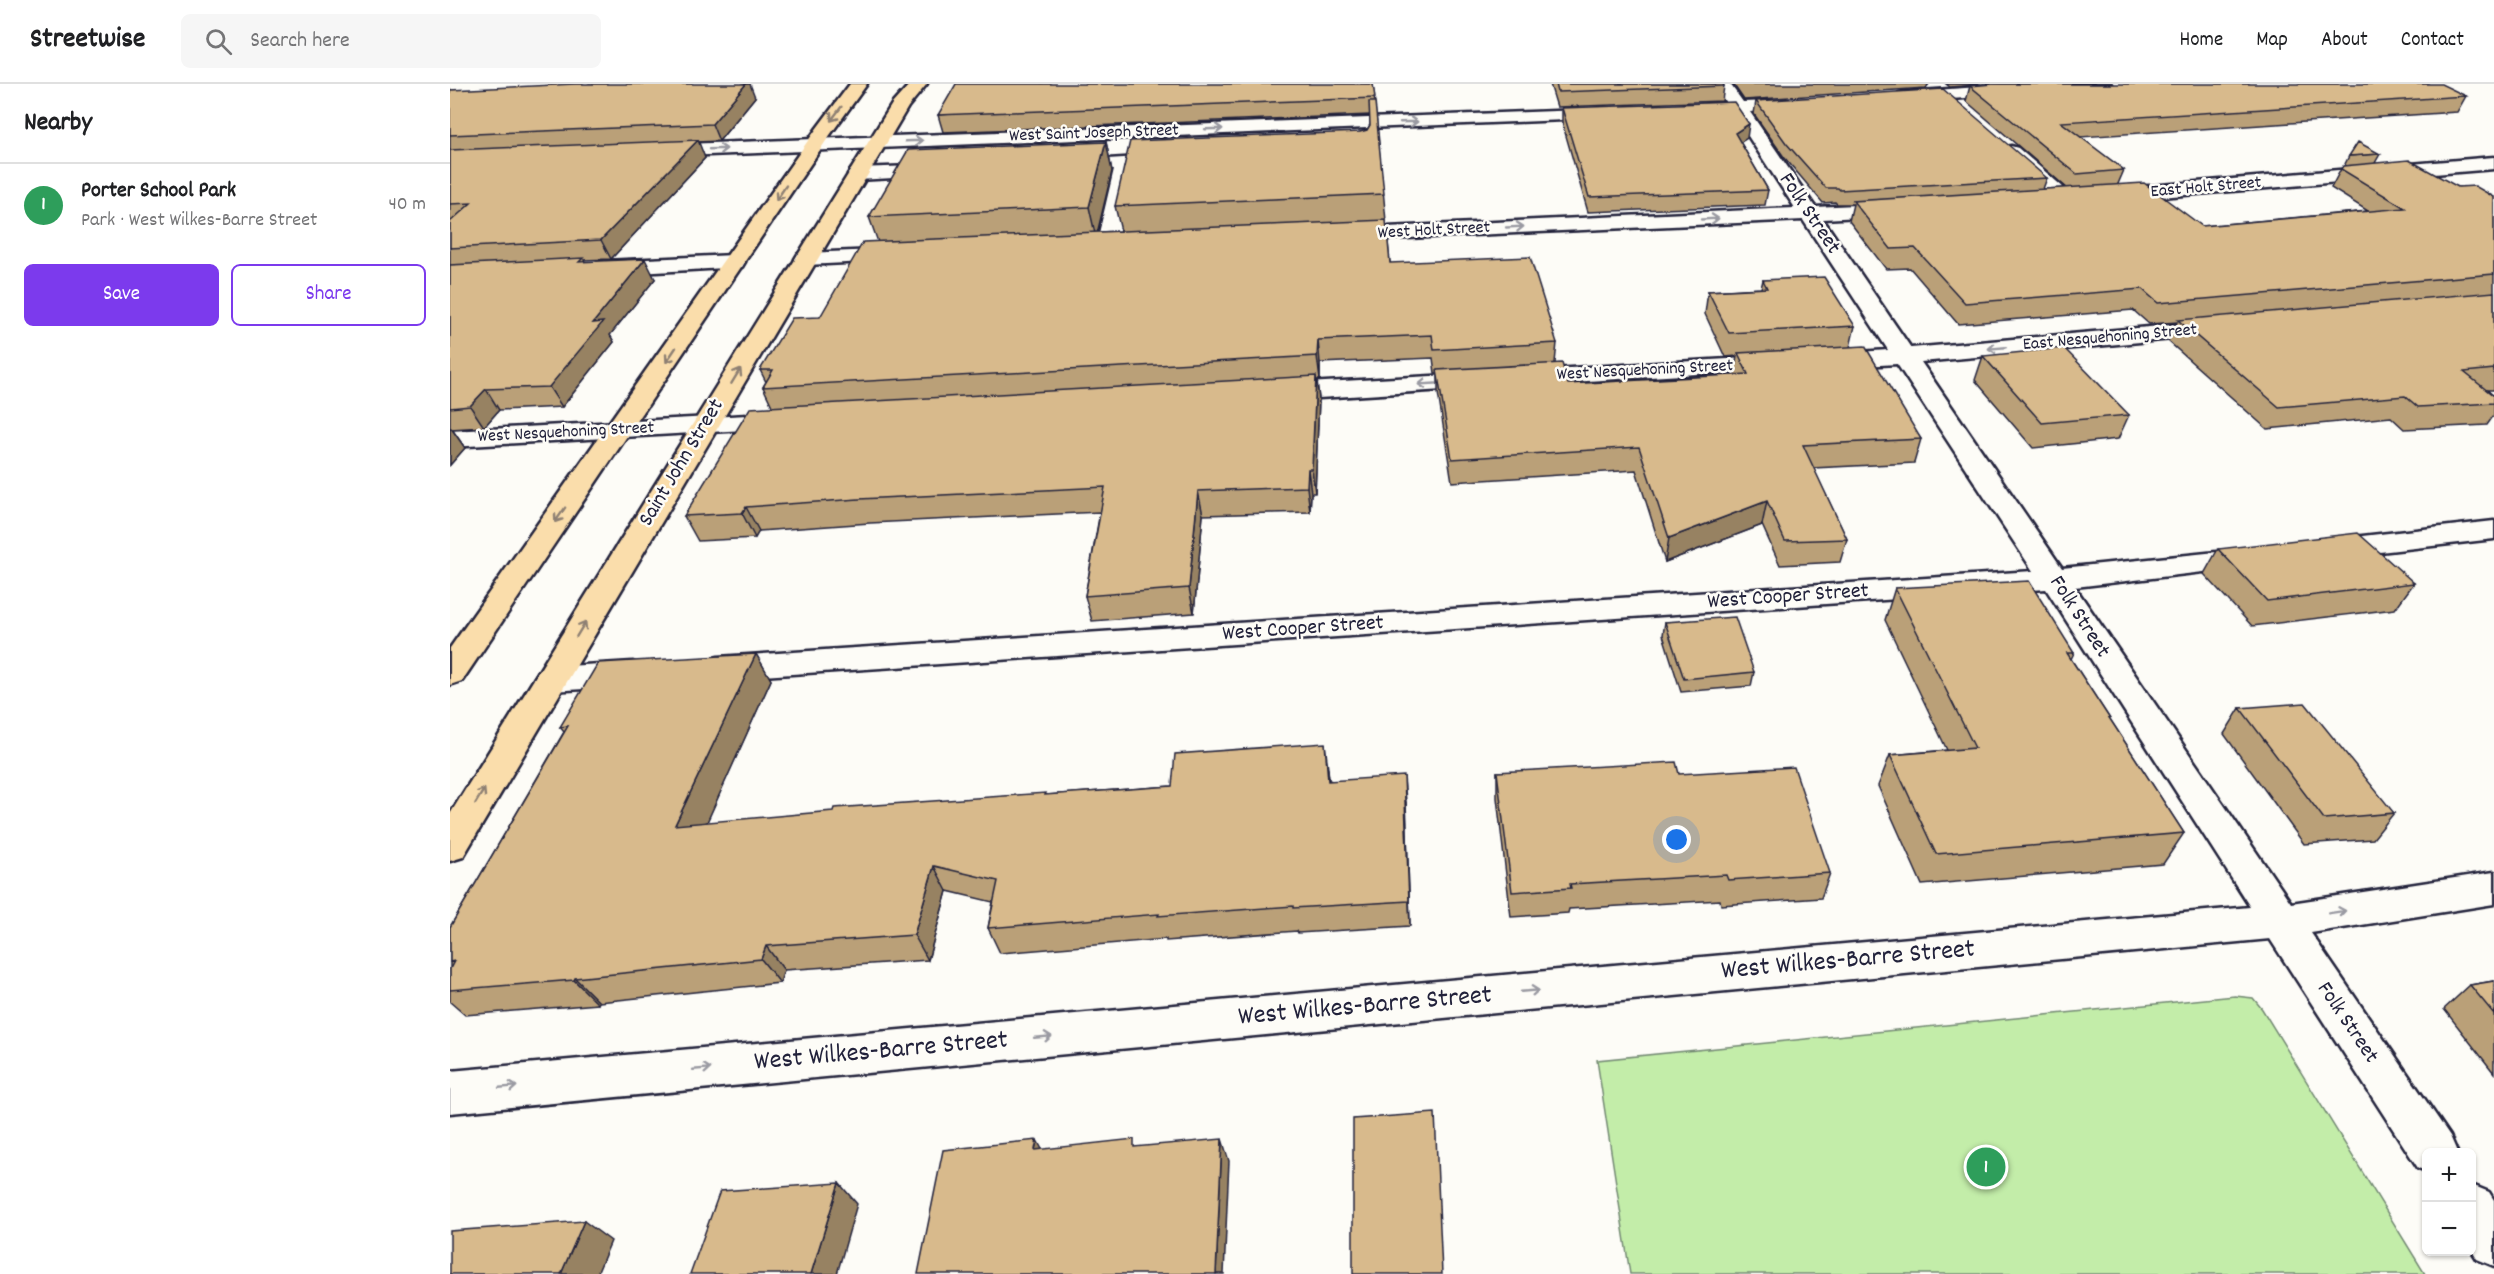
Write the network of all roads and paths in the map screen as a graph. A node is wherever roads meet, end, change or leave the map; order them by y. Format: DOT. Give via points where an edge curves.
graph roads {
  1 [pos="859,84"];
  2 [pos="919,84"];
  3 [pos="1722,84"];
  4 [pos="2103,84"];
  5 [pos="1938,89"];
  6 [pos="1887,98"];
  7 [pos="1818,103"];
  8 [pos="1738,108"];
  9 [pos="1672,111"];
  10 [pos="1626,113"];
  11 [pos="1967,114"];
  12 [pos="1358,124"];
  13 [pos="1177,131"];
  14 [pos="1063,135"];
  15 [pos="878,143"];
  16 [pos="1360,144"];
  17 [pos="2002,144"];
  18 [pos="814,145"];
  19 [pos="640,152"];
  20 [pos="1126,163"];
  21 [pos="2494,164"];
  22 [pos="958,170"];
  23 [pos="2415,170"];
  24 [pos="858,174"];
  25 [pos="2444,187"];
  26 [pos="2065,199"];
  27 [pos="2041,201"];
  28 [pos="1914,208"];
  29 [pos="1809,214"];
  30 [pos="1322,236"];
  31 [pos="1131,244"];
  32 [pos="1107,246"];
  33 [pos="1085,247"];
  34 [pos="923,254"];
  35 [pos="806,259"];
  36 [pos="734,262"];
  37 [pos="580,269"];
  38 [pos="2235,326"];
  39 [pos="1905,356"];
  40 [pos="1251,394"];
  41 [pos="811,419"];
  42 [pos="705,425"];
  43 [pos="619,430"];
  44 [pos="450,439"];
  45 [pos="2494,530"];
  46 [pos="2054,579"];
  47 [pos="450,673"];
  48 [pos="551,679"];
  49 [pos="450,846"];
  50 [pos="2494,888"];
  51 [pos="2279,921"];
  52 [pos="450,1092"];
  53 [pos="2431,1148"];
  54 [pos="2476,1215"];
  55 [pos="2494,1242"];
  1 -- 18 [label="main road, one-way"];
  2 -- 15 [label="main road, Saint John Street" via="901,104"];
  3 -- 8 [label="street, Folk Street"];
  4 -- 5 [label="street"];
  5 -- 6 [label="street"];
  5 -- 11 [label="street"];
  7 -- 8 [label="street"];
  8 -- 9 [label="street"];
  8 -- 29 [label="street, Folk Street"];
  12 -- 10 [label="street, West Saint Joseph Street, one-way"];
  13 -- 12 [label="street, West Saint Joseph Street, one-way"];
  12 -- 16 [label="street"];
  13 -- 14 [label="street, West Saint Joseph Street"];
  13 -- 20 [label="street" via="1179,161"];
  15 -- 14 [label="street, West Saint Joseph Street, one-way"];
  14 -- 20 [label="street" via="1053,166"];
  15 -- 18 [label="street, West Saint Joseph Street"];
  15 -- 24 [label="main road, Saint John Street"];
  17 -- 26 [label="street"];
  19 -- 18 [label="street, West Saint Joseph Street, one-way"];
  18 -- 36 [label="main road, one-way"];
  20 -- 32 [label="street"];
  21 -- 23 [label="street, East Holt Street"];
  22 -- 24 [label="street"];
  23 -- 25 [label="street"];
  23 -- 26 [label="street, East Holt Street"];
  24 -- 35 [label="main road, Saint John Street"];
  26 -- 27 [label="street, East Holt Street"];
  28 -- 29 [label="street"];
  30 -- 29 [label="street, West Holt Street, one-way"];
  29 -- 39 [label="street, Folk Street"];
  31 -- 32 [label="street"];
  32 -- 33 [label="street"];
  34 -- 35 [label="street"];
  42 -- 35 [label="main road, Saint John Street, one-way"];
  36 -- 37 [label="street"];
  36 -- 43 [label="main road, one-way"];
  38 -- 39 [label="street, East Nesquehoning Street, one-way"];
  39 -- 40 [label="street, West Nesquehoning Street, one-way"];
  39 -- 46 [label="street, Folk Street"];
  41 -- 42 [label="street, West Nesquehoning Street"];
  42 -- 43 [label="street, West Nesquehoning Street"];
  48 -- 42 [label="main road, Saint John Street, one-way"];
  43 -- 44 [label="street, West Nesquehoning Street"];
  43 -- 47 [label="main road, one-way"];
  45 -- 46 [label="street, West Cooper Street"];
  46 -- 48 [label="street, West Cooper Street"];
  46 -- 51 [label="street, Folk Street"];
  49 -- 48 [label="main road, Saint John Street, one-way"];
  51 -- 50 [label="street, West Wilkes-Barre Street, one-way"];
  52 -- 51 [label="street, West Wilkes-Barre Street, one-way"];
  51 -- 53 [label="street, Folk Street"];
  54 -- 55 [label="street"];
}
